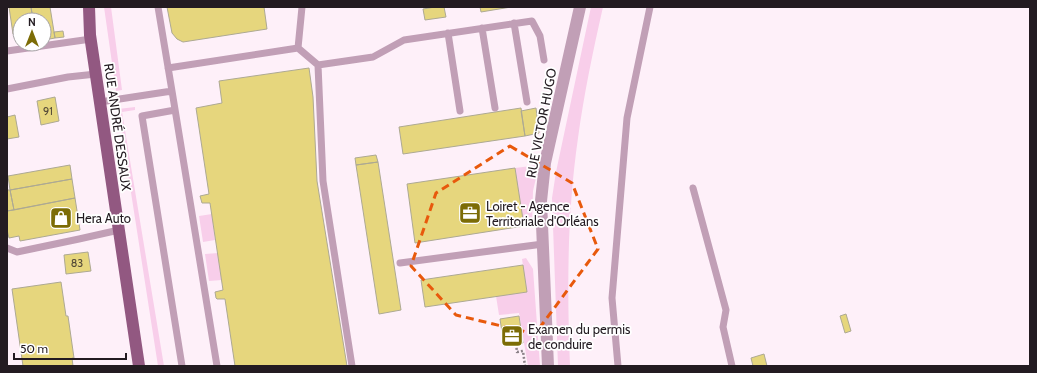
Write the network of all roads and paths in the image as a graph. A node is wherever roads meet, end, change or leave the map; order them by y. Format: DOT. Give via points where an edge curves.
graph roads {
  1 [pos="81,7"];
  2 [pos="89,7"];
  3 [pos="158,7"];
  4 [pos="302,7"];
  5 [pos="580,7"];
  6 [pos="650,7"];
  7 [pos="514,23"];
  8 [pos="482,28"];
  9 [pos="448,33"];
  10 [pos="90,37"];
  11 [pos="298,48"];
  12 [pos="7,50"];
  13 [pos="544,60"];
  14 [pos="318,65"];
  15 [pos="168,68"];
  16 [pos="96,74"];
  17 [pos="7,89"];
  18 [pos="172,91"];
  19 [pos="100,102"];
  20 [pos="527,102"];
  21 [pos="495,108"];
  22 [pos="175,110"];
  23 [pos="460,111"];
  24 [pos="693,188"];
  25 [pos="119,230"];
  26 [pos="543,244"];
  27 [pos="7,248"];
  28 [pos="400,263"];
  29 [pos="516,344"];
  30 [pos="139,366"];
  31 [pos="182,366"];
  32 [pos="217,366"];
  33 [pos="352,366"];
  34 [pos="525,366"];
  35 [pos="548,366"];
  36 [pos="618,366"];
  37 [pos="732,366"];
  1 -- 10 [label="main road"];
  2 -- 10 [label="main road"];
  3 -- 15 [label="lane"];
  4 -- 11 [label="lane"];
  5 -- 26 [label="street, RUE VICTOR HUGO" via="545,163 541,201"];
  6 -- 36 [label="lane" via="625,138 612,298"];
  7 -- 8 [label="lane"];
  7 -- 13 [label="lane" via="532,21 540,36"];
  7 -- 20 [label="lane"];
  8 -- 9 [label="lane"];
  8 -- 21 [label="lane"];
  9 -- 14 [label="lane" via="404,40 373,57"];
  9 -- 23 [label="lane"];
  10 -- 12 [label="lane"];
  10 -- 16 [label="main road, RUE ANDRÉ DESSAUX"];
  11 -- 14 [label="lane"];
  11 -- 15 [label="lane"];
  14 -- 33 [label="lane" via="323,181"];
  15 -- 18 [label="lane"];
  16 -- 17 [label="lane"];
  16 -- 19 [label="main road, RUE ANDRÉ DESSAUX"];
  18 -- 19 [label="lane"];
  18 -- 22 [label="lane"];
  19 -- 25 [label="main road, RUE ANDRÉ DESSAUX"];
  22 -- 31 [label="lane" via="142,116"];
  22 -- 32 [label="lane"];
  24 -- 37 [label="lane" via="726,310 723,327"];
  25 -- 27 [label="lane" via="17,252"];
  25 -- 30 [label="main road, RUE ANDRÉ DESSAUX"];
  26 -- 28 [label="lane"];
  26 -- 35 [label="street, RUE VICTOR HUGO"];
  29 -- 34 [label="path" via="517,352 522,351"];
}
